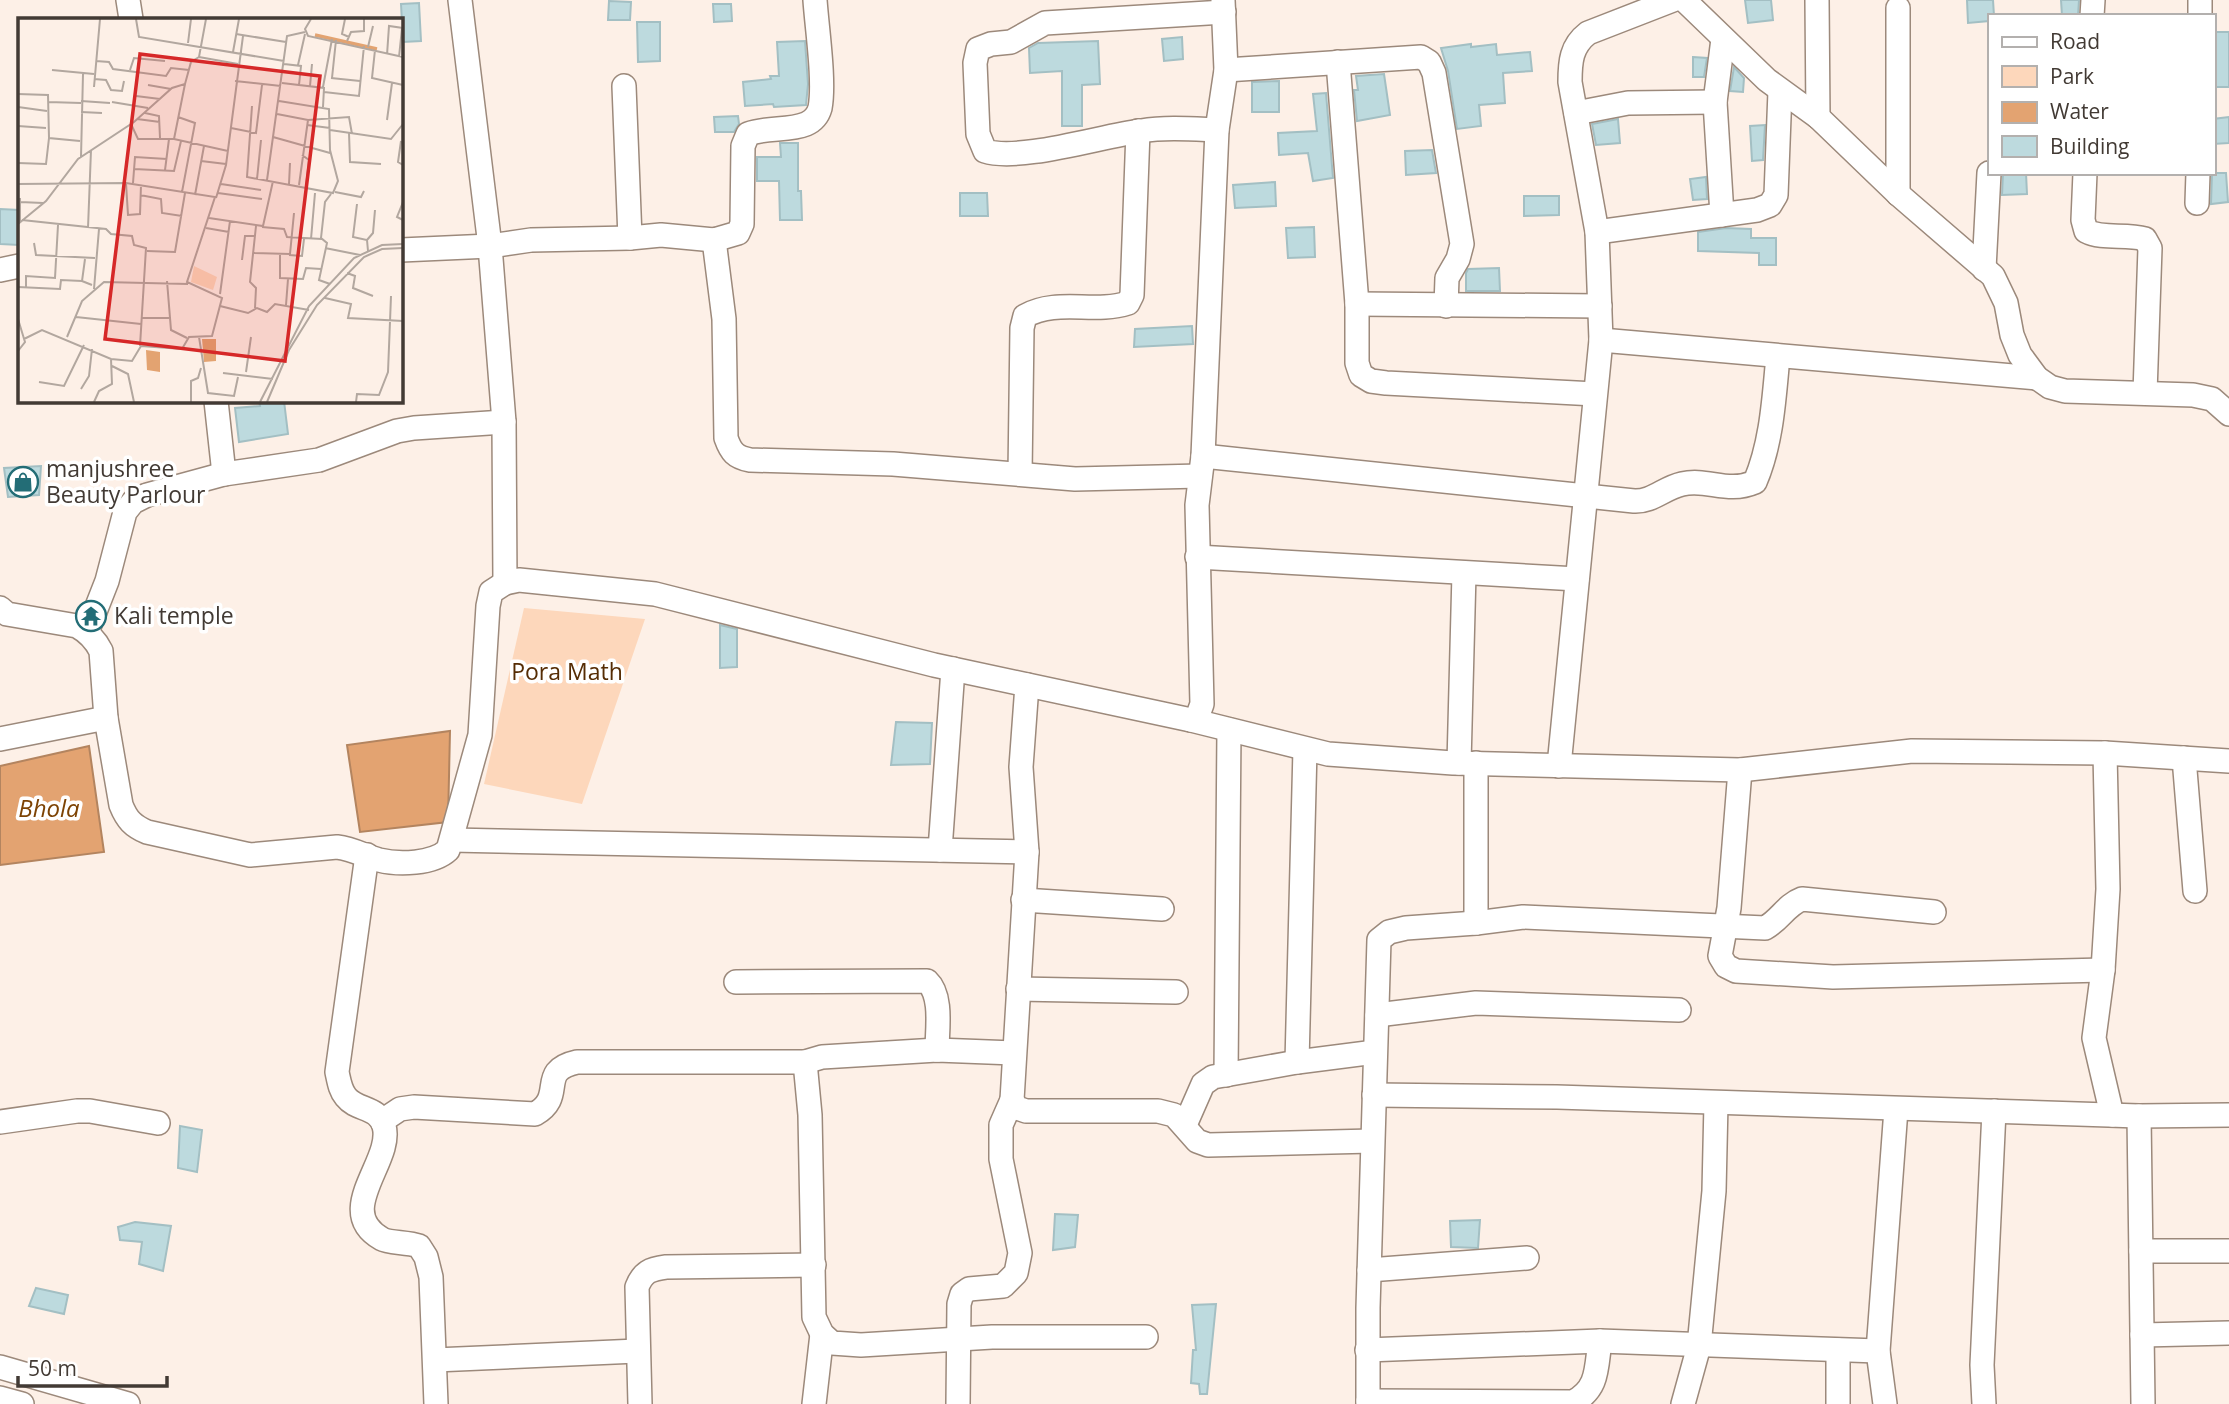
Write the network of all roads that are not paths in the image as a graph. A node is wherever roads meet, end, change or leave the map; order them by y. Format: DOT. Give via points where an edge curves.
graph roads {
  1 [pos="128,0"];
  2 [pos="460,0"];
  3 [pos="816,0"];
  4 [pos="1673,0"];
  5 [pos="1684,0"];
  6 [pos="1817,0"];
  7 [pos="1223,6"];
  8 [pos="1898,8"];
  9 [pos="131,18"];
  10 [pos="1723,39"];
  11 [pos="1338,62"];
  12 [pos="1226,70"];
  13 [pos="624,86"];
  14 [pos="1780,91"];
  15 [pos="1715,102"];
  16 [pos="1576,113"];
  17 [pos="1818,117"];
  18 [pos="1217,130"];
  19 [pos="1138,131"];
  20 [pos="1989,175"];
  21 [pos="2085,175"];
  22 [pos="2198,175"];
  23 [pos="1898,194"];
  24 [pos="2197,203"];
  25 [pos="1723,215"];
  26 [pos="1597,232"];
  27 [pos="630,238"];
  28 [pos="714,240"];
  29 [pos="490,246"];
  30 [pos="402,250"];
  31 [pos="18,266"];
  32 [pos="1984,269"];
  33 [pos="0,270"];
  34 [pos="1357,304"];
  35 [pos="1446,306"];
  36 [pos="1600,306"];
  37 [pos="1601,340"];
  38 [pos="1778,356"];
  39 [pos="2037,378"];
  40 [pos="2145,393"];
  41 [pos="1595,394"];
  42 [pos="216,402"];
  43 [pos="2229,414"];
  44 [pos="504,422"];
  45 [pos="1201,466"];
  46 [pos="224,474"];
  47 [pos="1020,474"];
  48 [pos="1585,496"];
  49 [pos="1197,557"];
  50 [pos="1464,573"];
  51 [pos="1577,579"];
  52 [pos="505,583"];
  53 [pos="0,608"];
  54 [pos="87,632"];
  55 [pos="953,669"];
  56 [pos="1027,685"];
  57 [pos="106,718"];
  58 [pos="1191,720"];
  59 [pos="1229,730"];
  60 [pos="0,739"];
  61 [pos="1305,749"];
  62 [pos="2105,753"];
  63 [pos="2184,758"];
  64 [pos="2229,761"];
  65 [pos="1467,763"];
  66 [pos="1559,766"];
  67 [pos="1740,770"];
  68 [pos="452,840"];
  69 [pos="940,850"];
  70 [pos="1027,852"];
  71 [pos="367,855"];
  72 [pos="2195,891"];
  73 [pos="1023,900"];
  74 [pos="1162,909"];
  75 [pos="1934,912"];
  76 [pos="1476,923"];
  77 [pos="1727,927"];
  78 [pos="2103,970"];
  79 [pos="736,982"];
  80 [pos="1018,989"];
  81 [pos="1176,992"];
  82 [pos="1679,1010"];
  83 [pos="1377,1015"];
  84 [pos="937,1050"];
  85 [pos="1375,1052"];
  86 [pos="1014,1053"];
  87 [pos="805,1062"];
  88 [pos="1297,1062"];
  89 [pos="1227,1074"];
  90 [pos="1374,1094"];
  91 [pos="1012,1100"];
  92 [pos="1716,1102"];
  93 [pos="1896,1109"];
  94 [pos="1994,1111"];
  95 [pos="2112,1115"];
  96 [pos="2229,1115"];
  97 [pos="2138,1116"];
  98 [pos="382,1121"];
  99 [pos="0,1122"];
  100 [pos="158,1123"];
  101 [pos="1185,1125"];
  102 [pos="1372,1141"];
  103 [pos="2141,1251"];
  104 [pos="2229,1251"];
  105 [pos="1527,1258"];
  106 [pos="814,1265"];
  107 [pos="1369,1270"];
  108 [pos="822,1334"];
  109 [pos="2229,1334"];
  110 [pos="2141,1335"];
  111 [pos="1146,1337"];
  112 [pos="959,1338"];
  113 [pos="1600,1341"];
  114 [pos="1699,1346"];
  115 [pos="1367,1350"];
  116 [pos="1838,1350"];
  117 [pos="637,1351"];
  118 [pos="1878,1351"];
  119 [pos="435,1360"];
  120 [pos="0,1367"];
  121 [pos="0,1398"];
  122 [pos="1368,1403"];
  123 [pos="22,1404"];
  124 [pos="128,1404"];
  125 [pos="436,1404"];
  126 [pos="640,1404"];
  127 [pos="814,1404"];
  128 [pos="958,1404"];
  129 [pos="1683,1404"];
  130 [pos="1838,1404"];
  131 [pos="1885,1404"];
  132 [pos="1984,1404"];
  133 [pos="2143,1404"];
  1 -- 9 [label="street"];
  2 -- 29 [label="street"];
  3 -- 28 [label="street" via="820,110 805,125 748,134 743,146 742,224 738,233"];
  4 -- 16 [label="street" via="1588,33 1577,42 1570,62"];
  5 -- 10 [label="street"];
  6 -- 17 [label="street"];
  7 -- 12 [label="street"];
  7 -- 19 [label="street" via="1045,23 1011,42 978,49 978,134 985,150 1005,154 1033,151"];
  8 -- 23 [label="street"];
  10 -- 14 [label="street"];
  10 -- 15 [label="street"];
  11 -- 12 [label="street"];
  11 -- 34 [label="street"];
  11 -- 35 [label="street" via="1421,57 1434,73 1462,244 1447,278"];
  12 -- 18 [label="street"];
  13 -- 27 [label="street"];
  14 -- 17 [label="street"];
  14 -- 25 [label="street" via="1776,195 1770,205 1757,210"];
  15 -- 16 [label="street" via="1628,103"];
  15 -- 25 [label="street"];
  16 -- 26 [label="street"];
  17 -- 23 [label="street"];
  18 -- 19 [label="street"];
  18 -- 45 [label="street"];
  19 -- 47 [label="street" via="1132,295 1128,303 1116,307 1049,307 1025,316"];
  20 -- 32 [label="street"];
  21 -- 40 [label="street" via="2086,231 2137,236 2150,248"];
  22 -- 24 [label="street"];
  23 -- 32 [label="street"];
  25 -- 26 [label="street"];
  26 -- 36 [label="street"];
  27 -- 28 [label="street" via="661,235"];
  27 -- 29 [label="street" via="531,240"];
  28 -- 47 [label="street" via="724,319 726,438 731,452 750,460"];
  29 -- 30 [label="street"];
  29 -- 44 [label="street"];
  31 -- 33 [label="street"];
  32 -- 39 [label="street" via="2000,288 2020,355"];
  34 -- 35 [label="street"];
  34 -- 41 [label="street" via="1357,363 1361,375 1371,381"];
  35 -- 36 [label="street"];
  36 -- 37 [label="street"];
  37 -- 38 [label="street"];
  37 -- 41 [label="street"];
  38 -- 39 [label="street"];
  38 -- 48 [label="street" via="1769,432 1755,482 1730,488 1682,484 1645,502"];
  39 -- 40 [label="street" via="2065,391"];
  40 -- 43 [label="street" via="2212,399"];
  41 -- 48 [label="street"];
  42 -- 46 [label="street"];
  44 -- 46 [label="street" via="397,431 319,460"];
  44 -- 52 [label="street"];
  45 -- 47 [label="street" via="1076,479"];
  45 -- 48 [label="street"];
  45 -- 49 [label="street"];
  46 -- 54 [label="street" via="133,502 125,512 107,581"];
  48 -- 51 [label="street"];
  49 -- 50 [label="street"];
  49 -- 58 [label="street" via="1202,704"];
  50 -- 51 [label="street"];
  50 -- 65 [label="street"];
  51 -- 66 [label="street"];
  52 -- 55 [label="street" via="519,580 655,594"];
  52 -- 68 [label="street" via="492,592 488,606 480,736"];
  53 -- 54 [label="street" via="8,614 77,626"];
  54 -- 57 [label="street" via="102,650"];
  55 -- 56 [label="street"];
  55 -- 69 [label="street"];
  56 -- 58 [label="street"];
  56 -- 70 [label="street" via="1021,767"];
  57 -- 60 [label="street"];
  57 -- 71 [label="street" via="121,805 135,827 250,855 337,847"];
  58 -- 59 [label="street"];
  59 -- 61 [label="street"];
  59 -- 89 [label="street"];
  61 -- 65 [label="street"];
  61 -- 88 [label="street"];
  62 -- 63 [label="street"];
  62 -- 67 [label="street" via="1912,751"];
  62 -- 78 [label="street" via="2108,889"];
  63 -- 64 [label="street"];
  63 -- 72 [label="street"];
  65 -- 66 [label="street"];
  65 -- 76 [label="street"];
  66 -- 67 [label="street"];
  67 -- 77 [label="street"];
  68 -- 69 [label="street"];
  68 -- 71 [label="street" via="441,857 429,860 380,860"];
  69 -- 70 [label="street"];
  70 -- 73 [label="street"];
  71 -- 98 [label="street" via="337,1072 348,1100 375,1112"];
  73 -- 74 [label="street"];
  73 -- 80 [label="street"];
  75 -- 77 [label="street" via="1802,899 1791,903 1765,928"];
  76 -- 77 [label="street" via="1549,917"];
  76 -- 83 [label="street" via="1406,928 1379,940"];
  77 -- 78 [label="street" via="1720,956 1736,971 1833,977"];
  78 -- 95 [label="street" via="2094,1038"];
  79 -- 84 [label="street" via="927,981 936,997"];
  80 -- 81 [label="street"];
  80 -- 86 [label="street"];
  82 -- 83 [label="street" via="1476,1003"];
  83 -- 85 [label="street"];
  84 -- 86 [label="street"];
  84 -- 87 [label="street"];
  85 -- 88 [label="street"];
  85 -- 90 [label="street"];
  86 -- 91 [label="street"];
  87 -- 98 [label="street" via="577,1062 556,1071 550,1102 535,1114 414,1108 400,1109"];
  87 -- 106 [label="street"];
  88 -- 89 [label="street"];
  89 -- 101 [label="street" via="1203,1084"];
  90 -- 92 [label="street"];
  90 -- 102 [label="street"];
  91 -- 101 [label="street" via="1026,1111 1158,1111 1174,1115"];
  91 -- 112 [label="street" via="1001,1125 1001,1160 1020,1253 1016,1273 1003,1286 969,1289 962,1294"];
  92 -- 93 [label="street"];
  92 -- 114 [label="street" via="1714,1191"];
  93 -- 94 [label="street"];
  93 -- 118 [label="street"];
  94 -- 95 [label="street"];
  94 -- 132 [label="street"];
  95 -- 97 [label="street"];
  96 -- 97 [label="street"];
  97 -- 103 [label="street"];
  98 -- 119 [label="street" via="386,1135 363,1200 363,1218 385,1241 419,1246 426,1257"];
  99 -- 100 [label="street" via="90,1111"];
  101 -- 102 [label="street" via="1197,1141 1208,1145"];
  102 -- 107 [label="street"];
  103 -- 104 [label="street"];
  103 -- 110 [label="street"];
  105 -- 107 [label="street"];
  106 -- 108 [label="street" via="814,1317"];
  106 -- 117 [label="street" via="653,1269 642,1275 637,1287"];
  107 -- 115 [label="street"];
  108 -- 112 [label="street" via="832,1343 862,1345"];
  108 -- 127 [label="street"];
  109 -- 110 [label="street"];
  110 -- 133 [label="street"];
  111 -- 112 [label="street"];
  112 -- 128 [label="street"];
  113 -- 114 [label="street"];
  113 -- 115 [label="street"];
  113 -- 122 [label="street" via="1594,1384 1573,1402"];
  114 -- 116 [label="street"];
  114 -- 129 [label="street"];
  115 -- 122 [label="street"];
  116 -- 118 [label="street"];
  116 -- 130 [label="street"];
  117 -- 119 [label="street"];
  117 -- 126 [label="street"];
  118 -- 131 [label="street"];
  119 -- 125 [label="street"];
  120 -- 124 [label="street"];
  121 -- 123 [label="street"];
}
